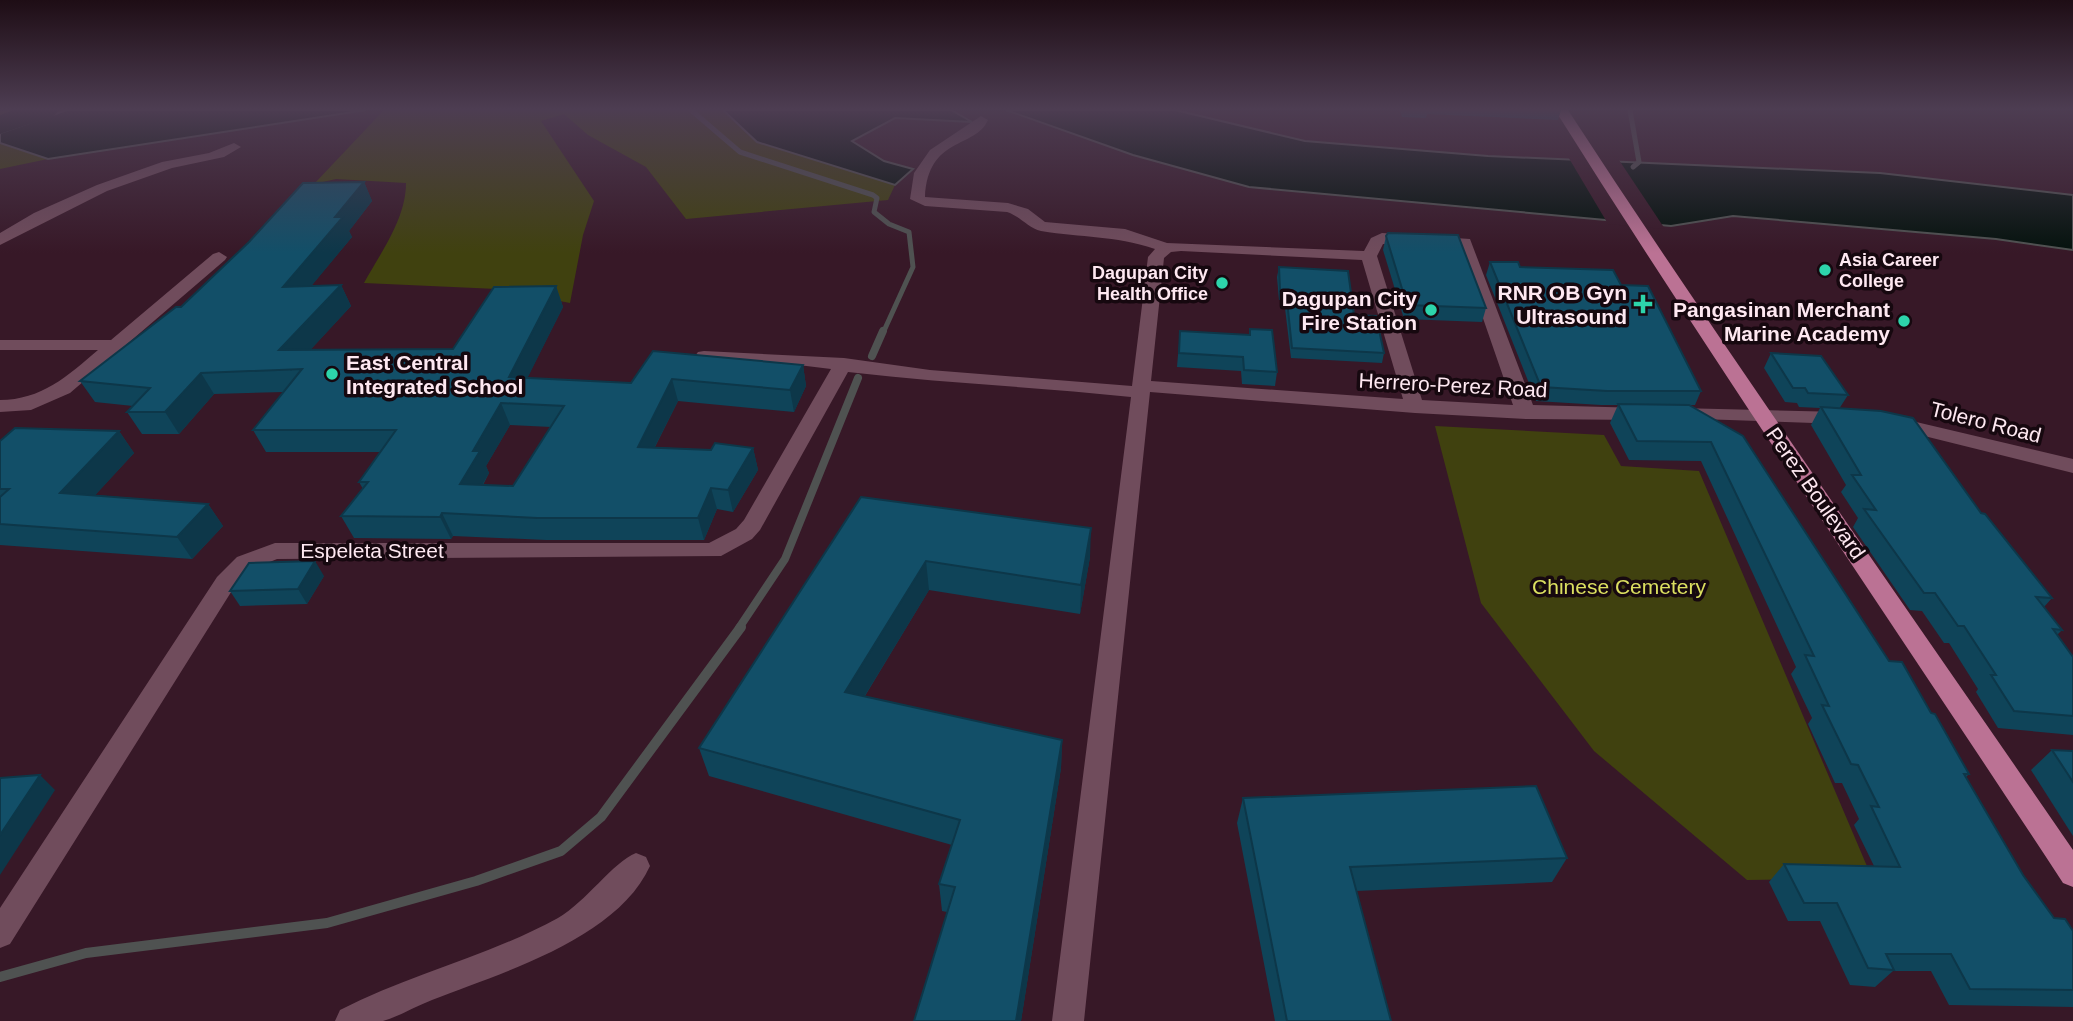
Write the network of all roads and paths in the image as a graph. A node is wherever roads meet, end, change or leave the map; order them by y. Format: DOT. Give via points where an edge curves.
graph roads {
  1 [pos="207,158"];
  2 [pos="931,158"];
  3 [pos="1592,158"];
  4 [pos="0,240"];
  5 [pos="1166,248"];
  6 [pos="1369,256"];
  7 [pos="219,257"];
  8 [pos="0,345"];
  9 [pos="116,345"];
  10 [pos="704,356"];
  11 [pos="844,363"];
  12 [pos="1141,389"];
  13 [pos="0,407"];
  14 [pos="1415,407"];
  15 [pos="1526,413"];
  16 [pos="1762,415"];
  17 [pos="2073,467"];
  18 [pos="636,866"];
  19 [pos="2073,874"];
  20 [pos="0,934"];
  21 [pos="351,1021"];
  22 [pos="1068,1021"];
  1 -- 4 [label="street" via="129,178 37,217"];
  2 -- 5 [label="street" via="917,185 917,199 1008,208 1023,212 1041,226 1125,234"];
  3 -- 16 [label="main road, Perez Boulevard"];
  5 -- 6 [label="street"];
  5 -- 12 [label="street" via="1156,257"];
  6 -- 14 [label="street"];
  6 -- 15 [label="street" via="1377,241 1389,237 1464,242"];
  7 -- 9 [label="street"];
  8 -- 9 [label="street"];
  9 -- 13 [label="street" via="52,396 24,406"];
  10 -- 11 [label="street, Herrero-Perez Road"];
  11 -- 12 [label="street, Herrero-Perez Road" via="930,376"];
  11 -- 20 [label="street, Espeleta Street" via="752,525 713,551 275,551 245,564 225,583"];
  12 -- 14 [label="street, Herrero-Perez Road"];
  12 -- 22 [label="street"];
  14 -- 15 [label="street, Herrero-Perez Road"];
  15 -- 16 [label="street, Herrero-Perez Road"];
  16 -- 17 [label="street, Tolero Road" via="1864,420 1948,435"];
  16 -- 19 [label="main road, Perez Boulevard"];
  18 -- 21 [label="street" via="603,902 569,927 513,955"];
}
